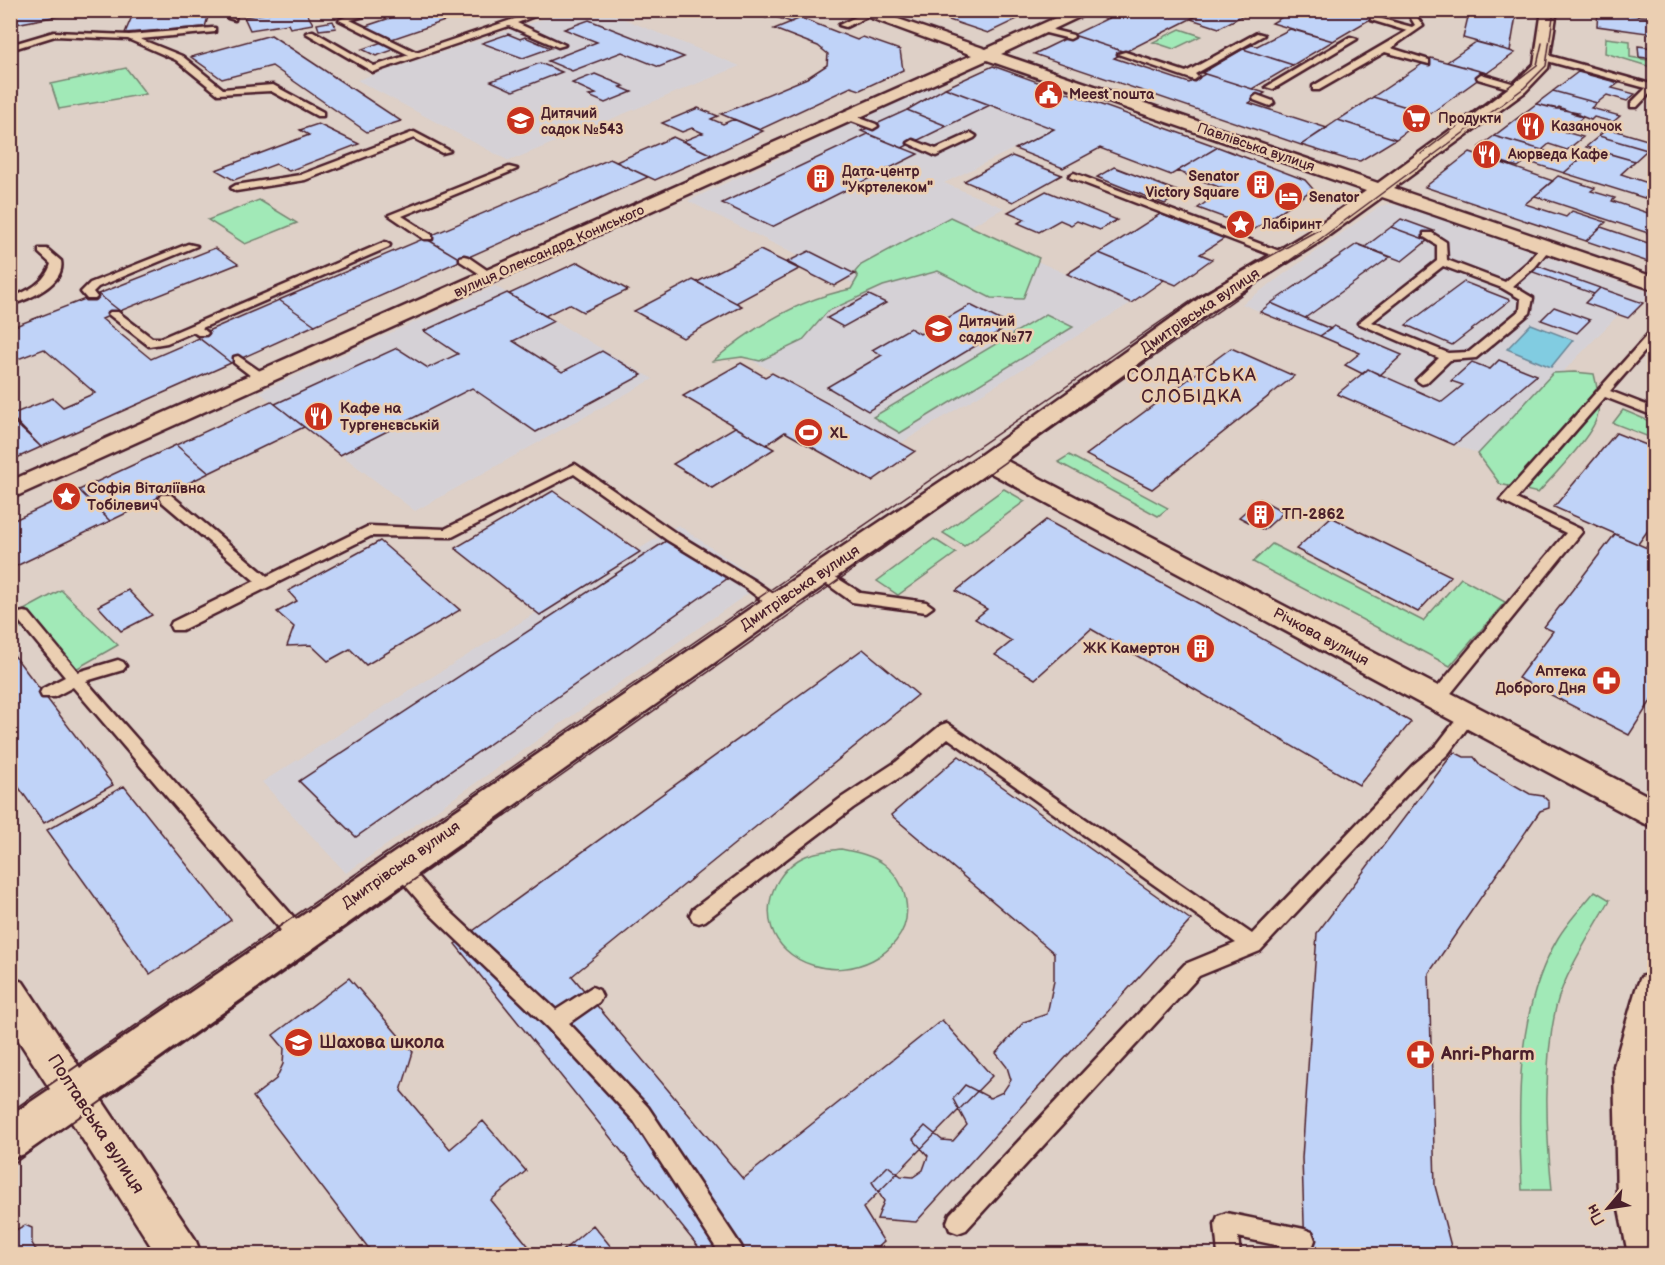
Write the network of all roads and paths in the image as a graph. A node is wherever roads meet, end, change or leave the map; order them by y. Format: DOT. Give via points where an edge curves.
graph roads {
  1 [pos="363,10"];
  2 [pos="531,10"];
  3 [pos="710,10"];
  4 [pos="728,10"];
  5 [pos="1550,10"];
  6 [pos="1646,10"];
  7 [pos="1085,11"];
  8 [pos="1409,12"];
  9 [pos="1654,12"];
  10 [pos="862,13"];
  11 [pos="1374,18"];
  12 [pos="509,23"];
  13 [pos="843,25"];
  14 [pos="212,30"];
  15 [pos="1045,30"];
  16 [pos="1413,30"];
  17 [pos="310,33"];
  18 [pos="129,37"];
  19 [pos="1070,37"];
  20 [pos="1262,39"];
  21 [pos="1353,39"];
  22 [pos="561,45"];
  23 [pos="10,48"];
  24 [pos="1384,50"];
  25 [pos="988,54"];
  26 [pos="1122,54"];
  27 [pos="416,55"];
  28 [pos="1307,56"];
  29 [pos="1543,57"];
  30 [pos="1318,60"];
  31 [pos="1426,62"];
  32 [pos="1187,75"];
  33 [pos="1481,77"];
  34 [pos="1197,78"];
  35 [pos="1270,87"];
  36 [pos="1316,88"];
  37 [pos="1519,88"];
  38 [pos="1653,88"];
  39 [pos="1257,98"];
  40 [pos="1270,103"];
  41 [pos="1634,105"];
  42 [pos="320,114"];
  43 [pos="849,117"];
  44 [pos="873,126"];
  45 [pos="971,136"];
  46 [pos="913,143"];
  47 [pos="445,151"];
  48 [pos="512,169"];
  49 [pos="1074,176"];
  50 [pos="236,188"];
  51 [pos="1380,190"];
  52 [pos="1428,235"];
  53 [pos="428,237"];
  54 [pos="385,244"];
  55 [pos="192,246"];
  56 [pos="1546,247"];
  57 [pos="43,251"];
  58 [pos="1283,256"];
  59 [pos="464,259"];
  60 [pos="1442,262"];
  61 [pos="492,277"];
  62 [pos="1654,284"];
  63 [pos="1506,286"];
  64 [pos="91,297"];
  65 [pos="10,302"];
  66 [pos="114,314"];
  67 [pos="1654,334"];
  68 [pos="1447,357"];
  69 [pos="238,360"];
  70 [pos="263,379"];
  71 [pos="1422,380"];
  72 [pos="1603,392"];
  73 [pos="1654,412"];
  74 [pos="988,461"];
  75 [pos="10,491"];
  76 [pos="166,498"];
  77 [pos="821,573"];
  78 [pos="264,581"];
  79 [pos="777,604"];
  80 [pos="926,607"];
  81 [pos="24,617"];
  82 [pos="177,626"];
  83 [pos="118,666"];
  84 [pos="75,679"];
  85 [pos="48,693"];
  86 [pos="1437,699"];
  87 [pos="1469,715"];
  88 [pos="1654,814"];
  89 [pos="400,867"];
  90 [pos="699,915"];
  91 [pos="298,936"];
  92 [pos="1252,945"];
  93 [pos="10,994"];
  94 [pos="1653,995"];
  95 [pos="592,996"];
  96 [pos="555,1022"];
  97 [pos="76,1093"];
  98 [pos="10,1140"];
  99 [pos="958,1222"];
  100 [pos="1304,1240"];
  101 [pos="180,1254"];
  102 [pos="733,1254"];
  103 [pos="1229,1254"];
  104 [pos="1649,1254"];
  1 -- 27 [label="lane" via="343,20"];
  2 -- 12 [label="lane" via="533,15"];
  3 -- 4 [label="lane" via="718,14"];
  5 -- 29 [label="street, Дмитрівська вулиця"];
  6 -- 9 [label="lane"];
  7 -- 15 [label="street, вулиця Олександра Кониського"];
  8 -- 16 [label="lane" via="1419,26"];
  10 -- 13 [label="lane"];
  10 -- 25 [label="street, Павлівська вулиця"];
  11 -- 16 [label="lane"];
  12 -- 22 [label="lane"];
  12 -- 27 [label="lane"];
  14 -- 18 [label="lane"];
  15 -- 19 [label="lane"];
  15 -- 25 [label="street, вулиця Олександра Кониського"];
  16 -- 24 [label="lane"];
  17 -- 27 [label="lane" via="373,69"];
  18 -- 23 [label="lane" via="54,34"];
  18 -- 42 [label="lane" via="179,58 221,92 273,88"];
  20 -- 32 [label="lane" via="1251,39"];
  21 -- 30 [label="lane"];
  24 -- 31 [label="lane"];
  24 -- 36 [label="lane"];
  25 -- 43 [label="street, вулиця Олександра Кониського"];
  25 -- 51 [label="street, Павлівська вулиця"];
  26 -- 32 [label="lane"];
  28 -- 30 [label="lane"];
  29 -- 37 [label="street, Дмитрівська вулиця" via="1542,65"];
  29 -- 38 [label="lane"];
  30 -- 35 [label="lane"];
  32 -- 34 [label="lane"];
  33 -- 37 [label="lane"];
  37 -- 51 [label="street, Дмитрівська вулиця"];
  38 -- 41 [label="lane"];
  39 -- 40 [label="lane"];
  43 -- 44 [label="lane"];
  43 -- 61 [label="street, вулиця Олександра Кониського"];
  45 -- 46 [label="lane" via="936,153"];
  47 -- 50 [label="lane" via="414,135 302,178"];
  48 -- 53 [label="lane" via="394,215"];
  49 -- 58 [label="lane"];
  51 -- 56 [label="street, Павлівська вулиця"];
  51 -- 58 [label="street, Дмитрівська вулиця"];
  52 -- 60 [label="lane" via="1442,244"];
  54 -- 66 [label="lane" via="198,330 163,341 149,342"];
  55 -- 64 [label="lane" via="94,285 87,292"];
  56 -- 62 [label="street, Павлівська вулиця"];
  56 -- 63 [label="lane" via="1532,265"];
  57 -- 65 [label="lane" via="57,264 55,275 36,291"];
  58 -- 74 [label="street, Дмитрівська вулиця" via="1212,300"];
  59 -- 61 [label="lane"];
  60 -- 63 [label="lane"];
  60 -- 68 [label="lane" via="1364,323"];
  61 -- 70 [label="street, вулиця Олександра Кониського"];
  63 -- 68 [label="lane" via="1527,298 1526,311 1472,354"];
  67 -- 72 [label="lane"];
  68 -- 71 [label="lane"];
  69 -- 70 [label="lane"];
  70 -- 75 [label="street, вулиця Олександра Кониського"];
  72 -- 73 [label="lane"];
  72 -- 86 [label="lane" via="1508,501 1575,532"];
  74 -- 77 [label="street, Дмитрівська вулиця"];
  74 -- 86 [label="street, Річкова вулиця"];
  76 -- 78 [label="lane"];
  77 -- 79 [label="street, Дмитрівська вулиця"];
  77 -- 80 [label="lane" via="857,598"];
  78 -- 79 [label="lane" via="369,531 447,534 575,468 672,537"];
  78 -- 82 [label="lane"];
  79 -- 89 [label="street, Дмитрівська вулиця"];
  81 -- 84 [label="lane"];
  83 -- 84 [label="lane"];
  84 -- 85 [label="lane"];
  84 -- 91 [label="lane"];
  86 -- 87 [label="street, Річкова вулиця"];
  87 -- 88 [label="street, Річкова вулиця"];
  87 -- 92 [label="lane" via="1442,750"];
  89 -- 91 [label="street, Дмитрівська вулиця"];
  89 -- 96 [label="lane" via="435,908"];
  90 -- 92 [label="lane" via="902,767 947,729"];
  91 -- 97 [label="street, Дмитрівська вулиця"];
  92 -- 99 [label="lane" via="1192,970"];
  93 -- 97 [label="street, Полтавська вулиця"];
  94 -- 104 [label="street" via="1633,1066 1637,1199"];
  95 -- 96 [label="lane"];
  96 -- 102 [label="lane" via="641,1114"];
  97 -- 98 [label="street, Дмитрівська вулиця"];
  97 -- 101 [label="street, Полтавська вулиця"];
  100 -- 103 [label="lane" via="1226,1224"];
}
